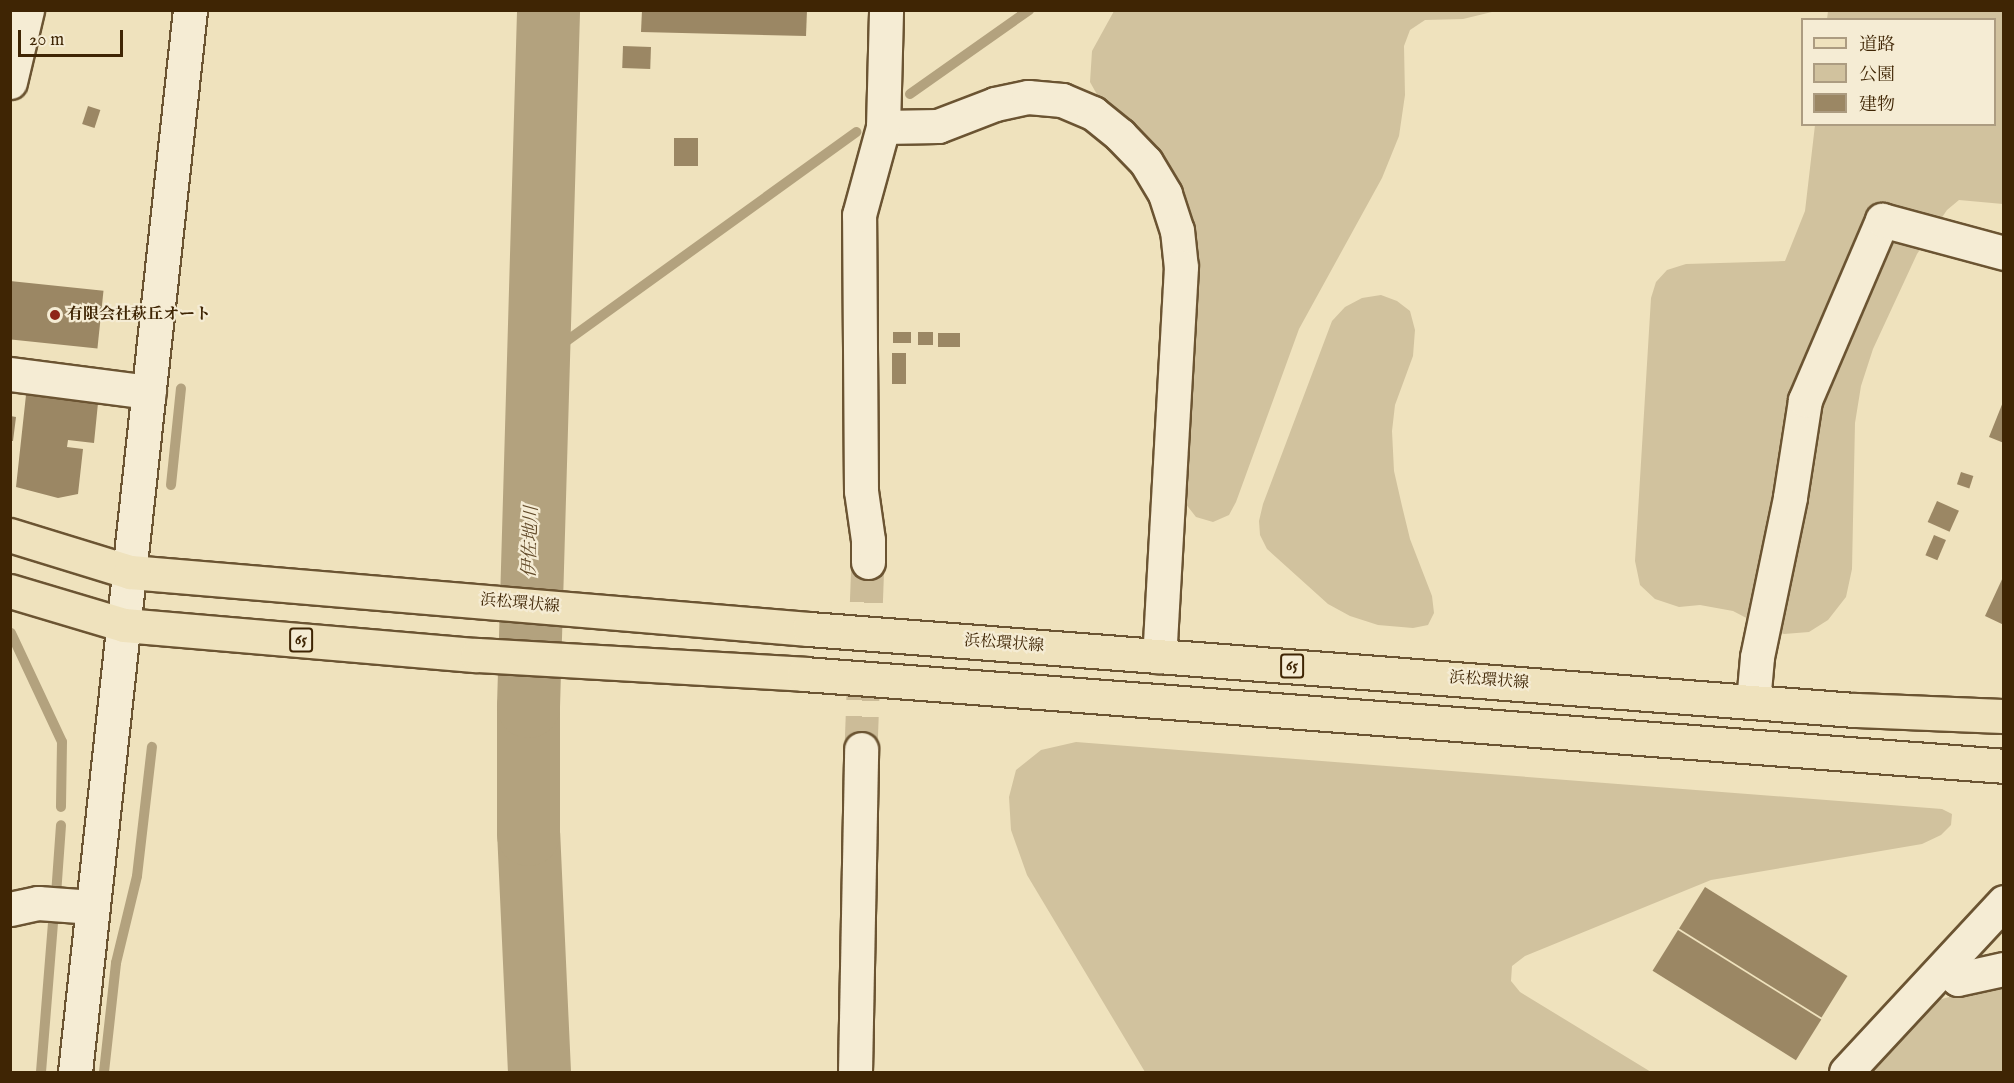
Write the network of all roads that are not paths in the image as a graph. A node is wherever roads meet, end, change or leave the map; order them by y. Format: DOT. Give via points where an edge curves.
graph roads {
  1 [pos="27,10"];
  2 [pos="190,10"];
  3 [pos="886,10"];
  4 [pos="10,82"];
  5 [pos="883,127"];
  6 [pos="2004,253"];
  7 [pos="10,374"];
  8 [pos="149,392"];
  9 [pos="10,535"];
  10 [pos="868,562"];
  11 [pos="130,572"];
  12 [pos="10,591"];
  13 [pos="124,625"];
  14 [pos="1159,656"];
  15 [pos="1753,702"];
  16 [pos="2004,716"];
  17 [pos="861,749"];
  18 [pos="2004,766"];
  19 [pos="2004,902"];
  20 [pos="93,907"];
  21 [pos="10,909"];
  22 [pos="1944,967"];
  23 [pos="2004,969"];
  24 [pos="75,1072"];
  25 [pos="855,1072"];
  26 [pos="1846,1072"];
  1 -- 4 [label="street"];
  2 -- 8 [label="street"];
  3 -- 5 [label="street"];
  5 -- 10 [label="street" via="859,215 861,491"];
  5 -- 14 [label="street" via="938,126 995,104 1028,97 1062,100 1093,113 1120,135 1146,162 1165,194 1177,230 1181,267"];
  6 -- 15 [label="street" via="1882,220 1805,400 1790,497 1757,657"];
  7 -- 8 [label="street"];
  8 -- 11 [label="street"];
  9 -- 11 [label="main road, 浜松環状線 / 65"];
  11 -- 13 [label="street"];
  11 -- 14 [label="main road, 浜松環状線 / 65"];
  12 -- 13 [label="main road, 65"];
  13 -- 18 [label="main road, 65" via="477,655 804,674"];
  13 -- 20 [label="street"];
  14 -- 15 [label="main road, 浜松環状線 / 65"];
  15 -- 16 [label="main road, 浜松環状線 / 65"];
  17 -- 25 [label="street"];
  19 -- 22 [label="street"];
  20 -- 21 [label="street" via="38,903"];
  20 -- 24 [label="street"];
  22 -- 23 [label="street" via="1958,979"];
  22 -- 26 [label="street"];
}
